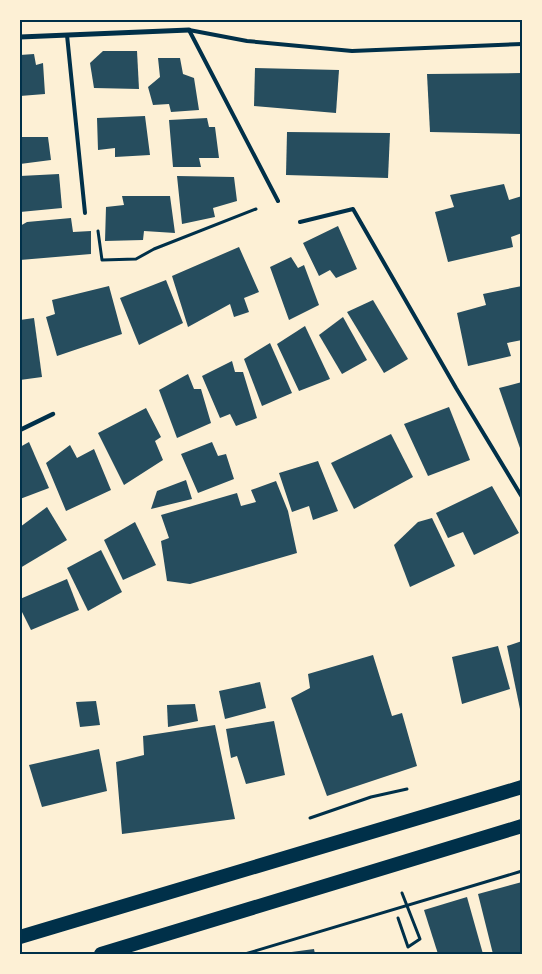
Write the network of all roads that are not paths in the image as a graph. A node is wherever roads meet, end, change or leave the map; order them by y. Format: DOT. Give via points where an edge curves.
graph roads {
  1 [pos="189,30"];
  2 [pos="67,35"];
  3 [pos="20,37"];
  4 [pos="522,44"];
  5 [pos="278,201"];
  6 [pos="85,213"];
  7 [pos="300,222"];
  8 [pos="53,414"];
  9 [pos="20,430"];
  10 [pos="522,497"];
  11 [pos="522,787"];
  12 [pos="522,826"];
  13 [pos="20,937"];
  14 [pos="101,954"];
  1 -- 2 [label="street"];
  1 -- 4 [label="lane" via="247,41 352,51"];
  1 -- 5 [label="lane"];
  2 -- 3 [label="street"];
  2 -- 6 [label="lane"];
  7 -- 10 [label="lane" via="353,209"];
  8 -- 9 [label="street"];
  11 -- 13 [label="highway"];
  12 -- 14 [label="highway"];
}
